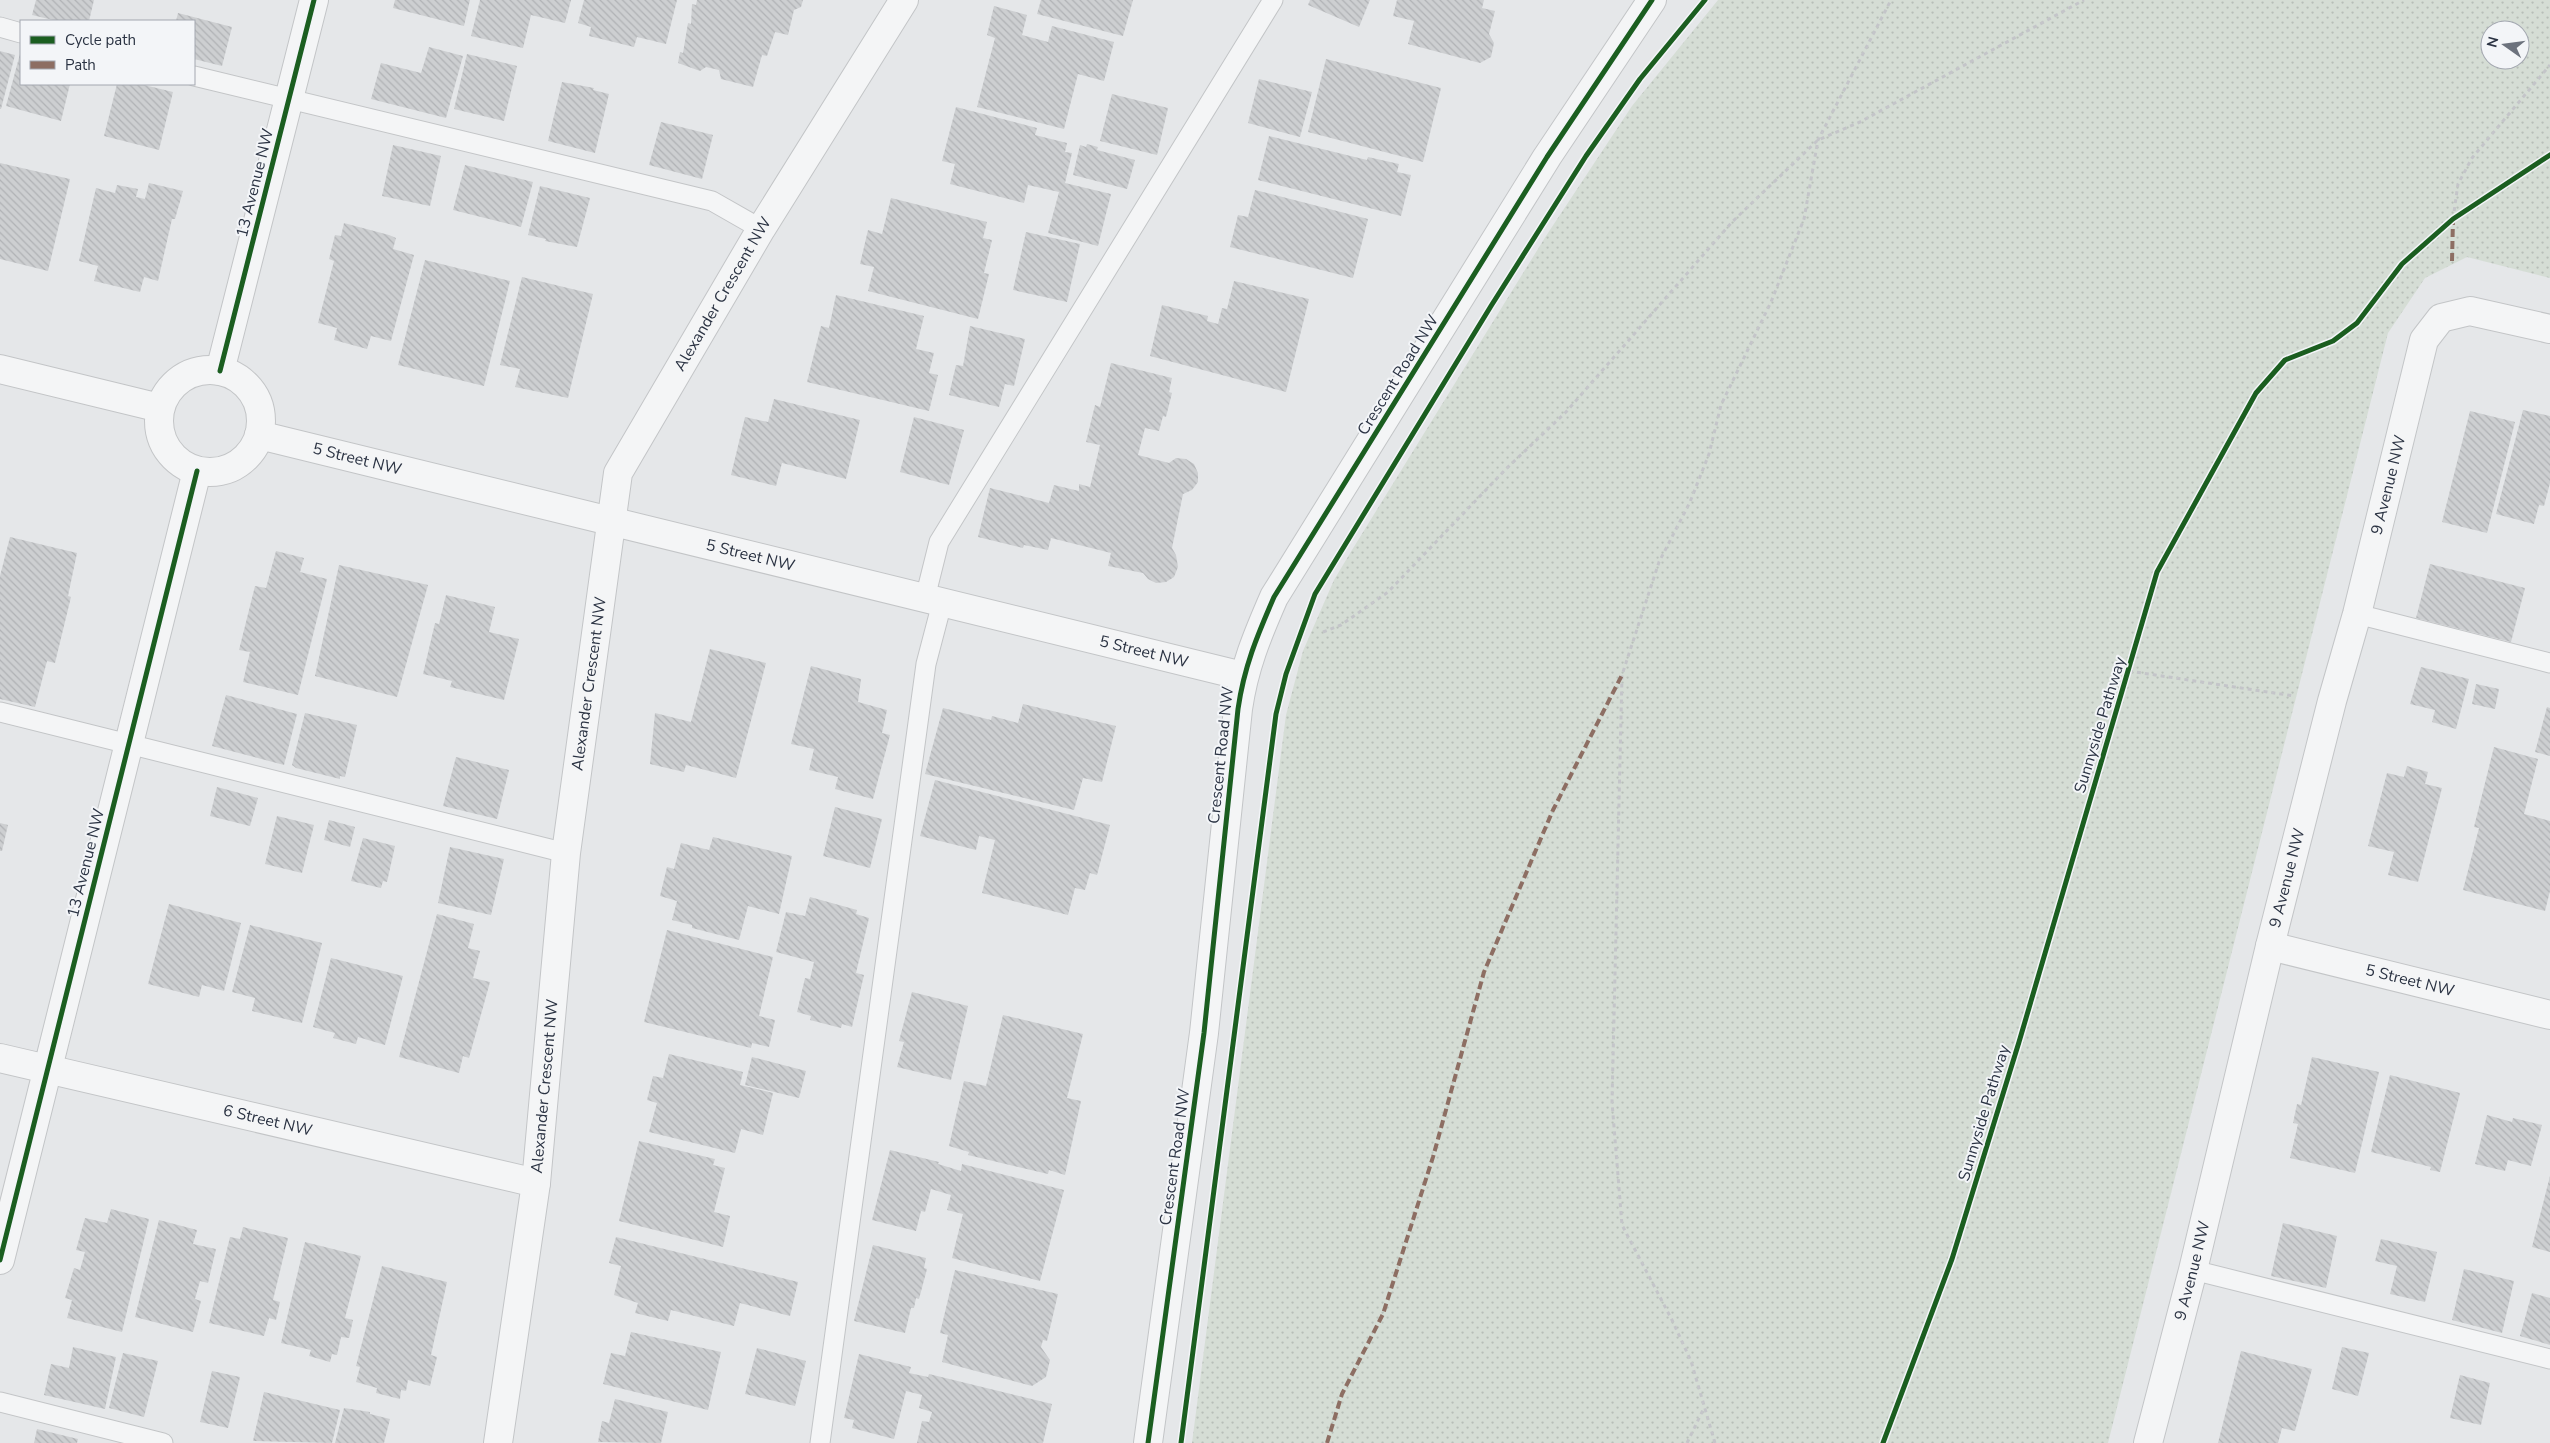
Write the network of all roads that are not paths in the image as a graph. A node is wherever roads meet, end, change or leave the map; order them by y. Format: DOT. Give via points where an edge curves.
graph roads {
  1 [pos="314,0"];
  2 [pos="904,0"];
  3 [pos="1273,0"];
  4 [pos="1652,0"];
  5 [pos="0,27"];
  6 [pos="20,33"];
  7 [pos="195,76"];
  8 [pos="289,100"];
  9 [pos="761,229"];
  10 [pos="2550,329"];
  11 [pos="0,369"];
  12 [pos="220,371"];
  13 [pos="160,408"];
  14 [pos="259,435"];
  15 [pos="197,471"];
  16 [pos="611,522"];
  17 [pos="933,600"];
  18 [pos="2357,614"];
  19 [pos="2550,663"];
  20 [pos="1243,676"];
  21 [pos="0,712"];
  22 [pos="129,743"];
  23 [pos="566,853"];
  24 [pos="2270,946"];
  25 [pos="2550,1015"];
  26 [pos="0,1058"];
  27 [pos="48,1070"];
  28 [pos="536,1183"];
  29 [pos="0,1260"];
  30 [pos="2193,1270"];
  31 [pos="2550,1359"];
  32 [pos="0,1402"];
  33 [pos="163,1443"];
  34 [pos="498,1443"];
  35 [pos="820,1443"];
  36 [pos="1148,1443"];
  37 [pos="2148,1443"];
  1 -- 8 [label="street, 13 Avenue NW"];
  2 -- 9 [label="street, Alexander Crescent NW"];
  3 -- 17 [label="lane" via="939,542"];
  4 -- 20 [label="street, Crescent Road NW" via="1547,158 1274,597"];
  5 -- 6 [label="lane"];
  7 -- 8 [label="lane"];
  8 -- 9 [label="lane" via="712,201"];
  8 -- 12 [label="street, 13 Avenue NW"];
  9 -- 16 [label="street, Alexander Crescent NW" via="618,473"];
  10 -- 18 [label="street, 9 Avenue NW" via="2470,311 2441,318 2424,340"];
  11 -- 13 [label="street"];
  12 -- 13 [label="street" via="205,370 183,378 167,394"];
  12 -- 14 [label="street" via="236,377 249,388 257,402"];
  13 -- 15 [label="street" via="162,440 170,454"];
  14 -- 15 [label="street" via="252,449 228,469"];
  14 -- 16 [label="street, 5 Street NW"];
  15 -- 22 [label="street, 13 Avenue NW"];
  16 -- 17 [label="street, 5 Street NW"];
  16 -- 23 [label="street, Alexander Crescent NW"];
  17 -- 20 [label="street, 5 Street NW"];
  17 -- 35 [label="lane"];
  18 -- 19 [label="lane"];
  18 -- 24 [label="street, 9 Avenue NW"];
  20 -- 36 [label="street, Crescent Road NW" via="1204,1033"];
  21 -- 22 [label="lane"];
  22 -- 23 [label="lane"];
  22 -- 27 [label="street, 13 Avenue NW"];
  23 -- 28 [label="street, Alexander Crescent NW"];
  24 -- 25 [label="street, 5 Street NW"];
  24 -- 30 [label="street, 9 Avenue NW"];
  26 -- 27 [label="street, 6 Street NW"];
  27 -- 28 [label="street, 6 Street NW"];
  27 -- 29 [label="street, 13 Avenue NW"];
  28 -- 34 [label="street, Alexander Crescent NW"];
  30 -- 31 [label="lane"];
  30 -- 37 [label="street, 9 Avenue NW"];
  32 -- 33 [label="lane"];
}
